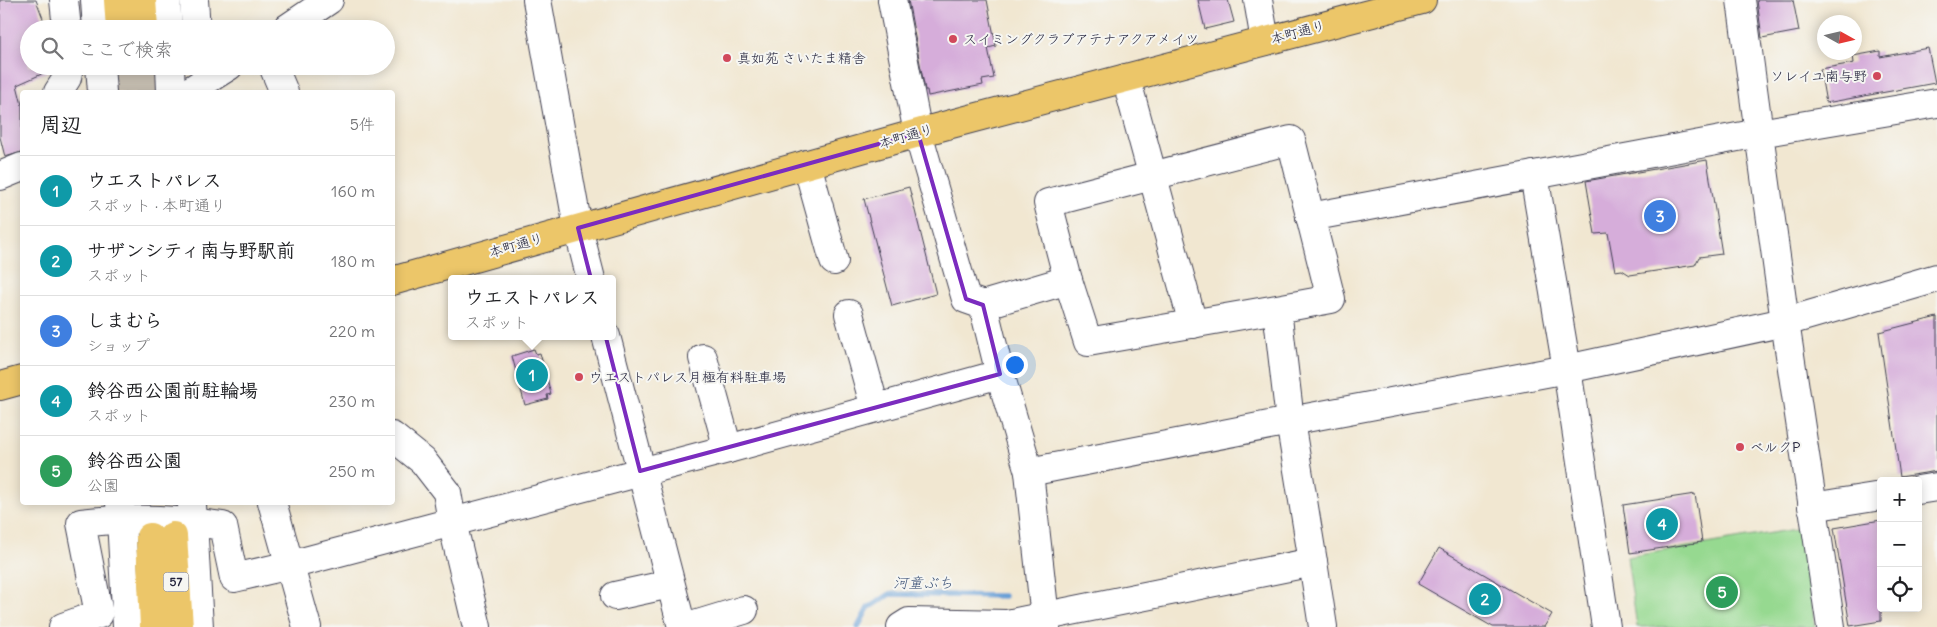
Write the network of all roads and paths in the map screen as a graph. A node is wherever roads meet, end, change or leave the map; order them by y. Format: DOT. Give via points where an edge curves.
graph roads {
  1 [pos="64,0"];
  2 [pos="95,0"];
  3 [pos="118,0"];
  4 [pos="142,0"];
  5 [pos="166,0"];
  6 [pos="194,0"];
  7 [pos="329,0"];
  8 [pos="538,0"];
  9 [pos="892,0"];
  10 [pos="1258,0"];
  11 [pos="1422,0"];
  12 [pos="1741,0"];
  13 [pos="66,20"];
  14 [pos="96,20"];
  15 [pos="119,20"];
  16 [pos="143,20"];
  17 [pos="167,20"];
  18 [pos="195,20"];
  19 [pos="299,20"];
  20 [pos="1265,41"];
  21 [pos="68,75"];
  22 [pos="101,75"];
  23 [pos="170,75"];
  24 [pos="215,75"];
  25 [pos="277,75"];
  26 [pos="1126,78"];
  27 [pos="59,90"];
  28 [pos="102,90"];
  29 [pos="171,90"];
  30 [pos="191,90"];
  31 [pos="283,90"];
  32 [pos="1937,102"];
  33 [pos="918,133"];
  34 [pos="1759,133"];
  35 [pos="807,164"];
  36 [pos="1534,175"];
  37 [pos="1152,176"];
  38 [pos="1310,217"];
  39 [pos="578,228"];
  40 [pos="834,261"];
  41 [pos="590,275"];
  42 [pos="1937,278"];
  43 [pos="395,280"];
  44 [pos="1068,280"];
  45 [pos="983,305"];
  46 [pos="1277,309"];
  47 [pos="848,314"];
  48 [pos="1785,322"];
  49 [pos="1193,324"];
  50 [pos="607,340"];
  51 [pos="703,358"];
  52 [pos="1567,368"];
  53 [pos="1000,374"];
  54 [pos="20,381"];
  55 [pos="0,386"];
  56 [pos="874,408"];
  57 [pos="1290,421"];
  58 [pos="395,438"];
  59 [pos="728,449"];
  60 [pos="640,471"];
  61 [pos="1029,472"];
  62 [pos="1937,487"];
  63 [pos="1922,489"];
  64 [pos="1877,497"];
  65 [pos="273,505"];
  66 [pos="1812,507"];
  67 [pos="120,511"];
  68 [pos="452,522"];
  69 [pos="177,524"];
  70 [pos="1313,562"];
  71 [pos="290,565"];
  72 [pos="670,584"];
  73 [pos="615,596"];
  74 [pos="744,610"];
  75 [pos="1045,622"];
  76 [pos="63,627"];
  77 [pos="127,627"];
  78 [pos="154,627"];
  79 [pos="179,627"];
  80 [pos="199,627"];
  81 [pos="307,627"];
  82 [pos="477,627"];
  83 [pos="682,627"];
  84 [pos="688,627"];
  85 [pos="901,627"];
  86 [pos="1323,627"];
  87 [pos="1606,627"];
  88 [pos="1831,627"];
  1 -- 13 [label="street"];
  2 -- 14 [label="street"];
  3 -- 15 [label="main road"];
  4 -- 16 [label="main road"];
  5 -- 17 [label="street"];
  6 -- 18 [label="street"];
  7 -- 19 [label="street"];
  8 -- 39 [label="street"];
  9 -- 33 [label="street"];
  10 -- 20 [label="street"];
  11 -- 20 [label="main road, 本町通り"];
  12 -- 34 [label="street"];
  20 -- 26 [label="main road, 本町通り"];
  21 -- 27 [label="street"];
  22 -- 28 [label="street"];
  23 -- 29 [label="street"];
  24 -- 30 [label="street"];
  25 -- 31 [label="street"];
  26 -- 33 [label="main road, 本町通り"];
  26 -- 37 [label="street"];
  32 -- 34 [label="street"];
  33 -- 35 [label="main road, 本町通り"];
  33 -- 45 [label="street" via="966,299"];
  34 -- 36 [label="street"];
  34 -- 48 [label="street"];
  35 -- 39 [label="main road, 本町通り"];
  35 -- 40 [label="street"];
  36 -- 38 [label="street"];
  36 -- 52 [label="street"];
  37 -- 38 [label="street" via="1291,140"];
  37 -- 44 [label="street" via="1048,203"];
  37 -- 49 [label="street"];
  38 -- 46 [label="street" via="1331,299"];
  39 -- 41 [label="street"];
  39 -- 43 [label="main road, 本町通り"];
  42 -- 48 [label="street"];
  44 -- 45 [label="street"];
  44 -- 49 [label="street" via="1088,342"];
  45 -- 53 [label="street"];
  46 -- 49 [label="street"];
  46 -- 57 [label="street"];
  47 -- 56 [label="street"];
  48 -- 52 [label="street"];
  48 -- 66 [label="street"];
  50 -- 60 [label="street"];
  51 -- 59 [label="street"];
  52 -- 57 [label="street"];
  52 -- 87 [label="street"];
  53 -- 56 [label="street"];
  53 -- 61 [label="street"];
  54 -- 55 [label="main road"];
  56 -- 59 [label="street"];
  57 -- 61 [label="street"];
  57 -- 70 [label="street"];
  58 -- 68 [label="street" via="423,461 447,492"];
  59 -- 60 [label="street"];
  60 -- 68 [label="street"];
  60 -- 72 [label="street"];
  61 -- 75 [label="street"];
  62 -- 63 [label="street"];
  64 -- 66 [label="street"];
  65 -- 71 [label="street"];
  66 -- 88 [label="street"];
  67 -- 69 [label="street"];
  67 -- 76 [label="street" via="81,523 99,614"];
  67 -- 77 [label="street"];
  68 -- 71 [label="street"];
  68 -- 82 [label="street"];
  69 -- 71 [label="street" via="223,526 234,578"];
  69 -- 78 [label="main road, 57"];
  69 -- 79 [label="main road, 57"];
  69 -- 80 [label="street"];
  70 -- 75 [label="street"];
  70 -- 86 [label="street"];
  71 -- 81 [label="street"];
  72 -- 73 [label="street"];
  72 -- 83 [label="street"];
  74 -- 84 [label="street"];
  75 -- 85 [label="street" via="909,622"];
}
